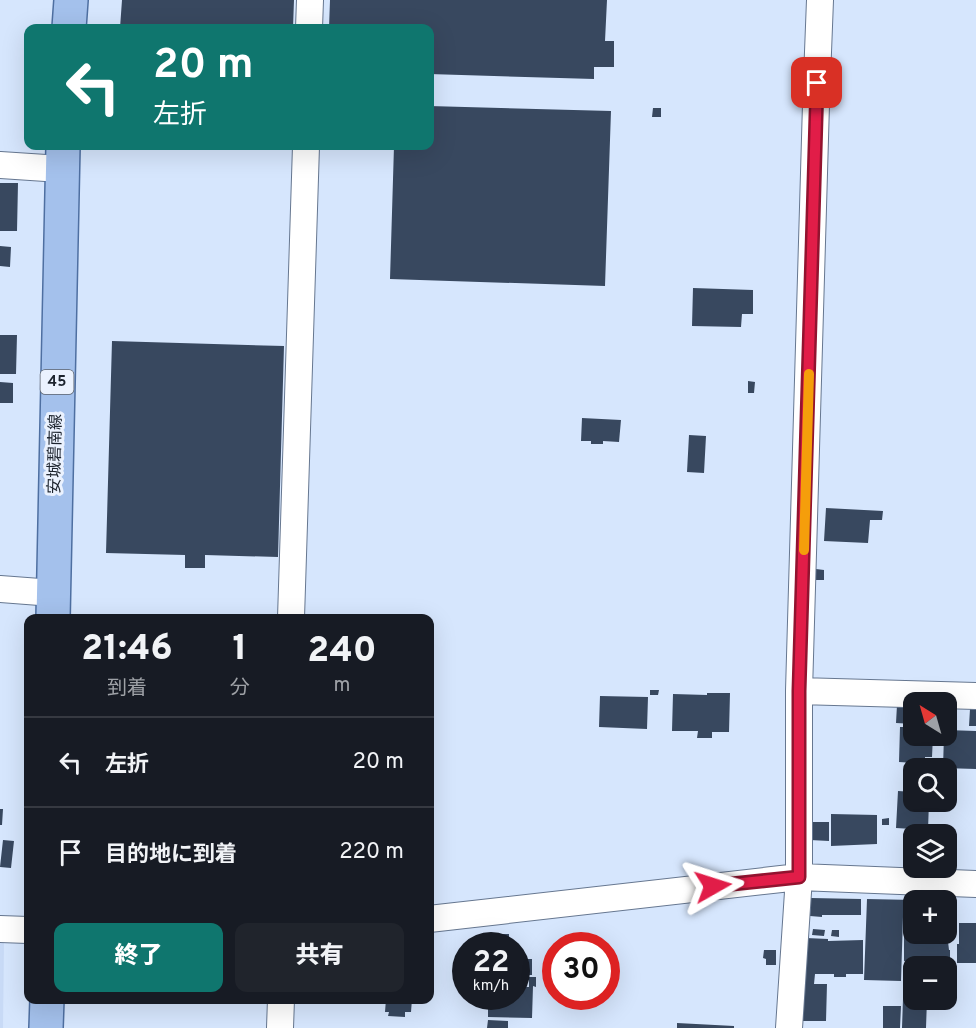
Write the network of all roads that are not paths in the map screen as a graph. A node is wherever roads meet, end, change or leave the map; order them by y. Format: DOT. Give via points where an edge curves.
graph roads {
  1 [pos="71,0"];
  2 [pos="310,0"];
  3 [pos="820,0"];
  4 [pos="69,24"];
  5 [pos="309,24"];
  6 [pos="306,150"];
  7 [pos="62,157"];
  8 [pos="0,165"];
  9 [pos="0,589"];
  10 [pos="53,605"];
  11 [pos="291,614"];
  12 [pos="799,691"];
  13 [pos="976,696"];
  14 [pos="799,877"];
  15 [pos="976,884"];
  16 [pos="434,918"];
  17 [pos="0,929"];
  18 [pos="24,930"];
  19 [pos="47,1004"];
  20 [pos="281,1004"];
  21 [pos="46,1028"];
  22 [pos="280,1028"];
  23 [pos="789,1028"];
  1 -- 4 [label="main road"];
  2 -- 5 [label="street"];
  3 -- 12 [label="street"];
  6 -- 11 [label="street"];
  7 -- 8 [label="street"];
  7 -- 10 [label="main road, 安城碧南線 / 45"];
  9 -- 10 [label="street"];
  12 -- 13 [label="street"];
  12 -- 14 [label="street"];
  14 -- 15 [label="street"];
  14 -- 16 [label="street"];
  14 -- 23 [label="street"];
  17 -- 18 [label="street"];
  19 -- 21 [label="main road"];
  20 -- 22 [label="street"];
}
